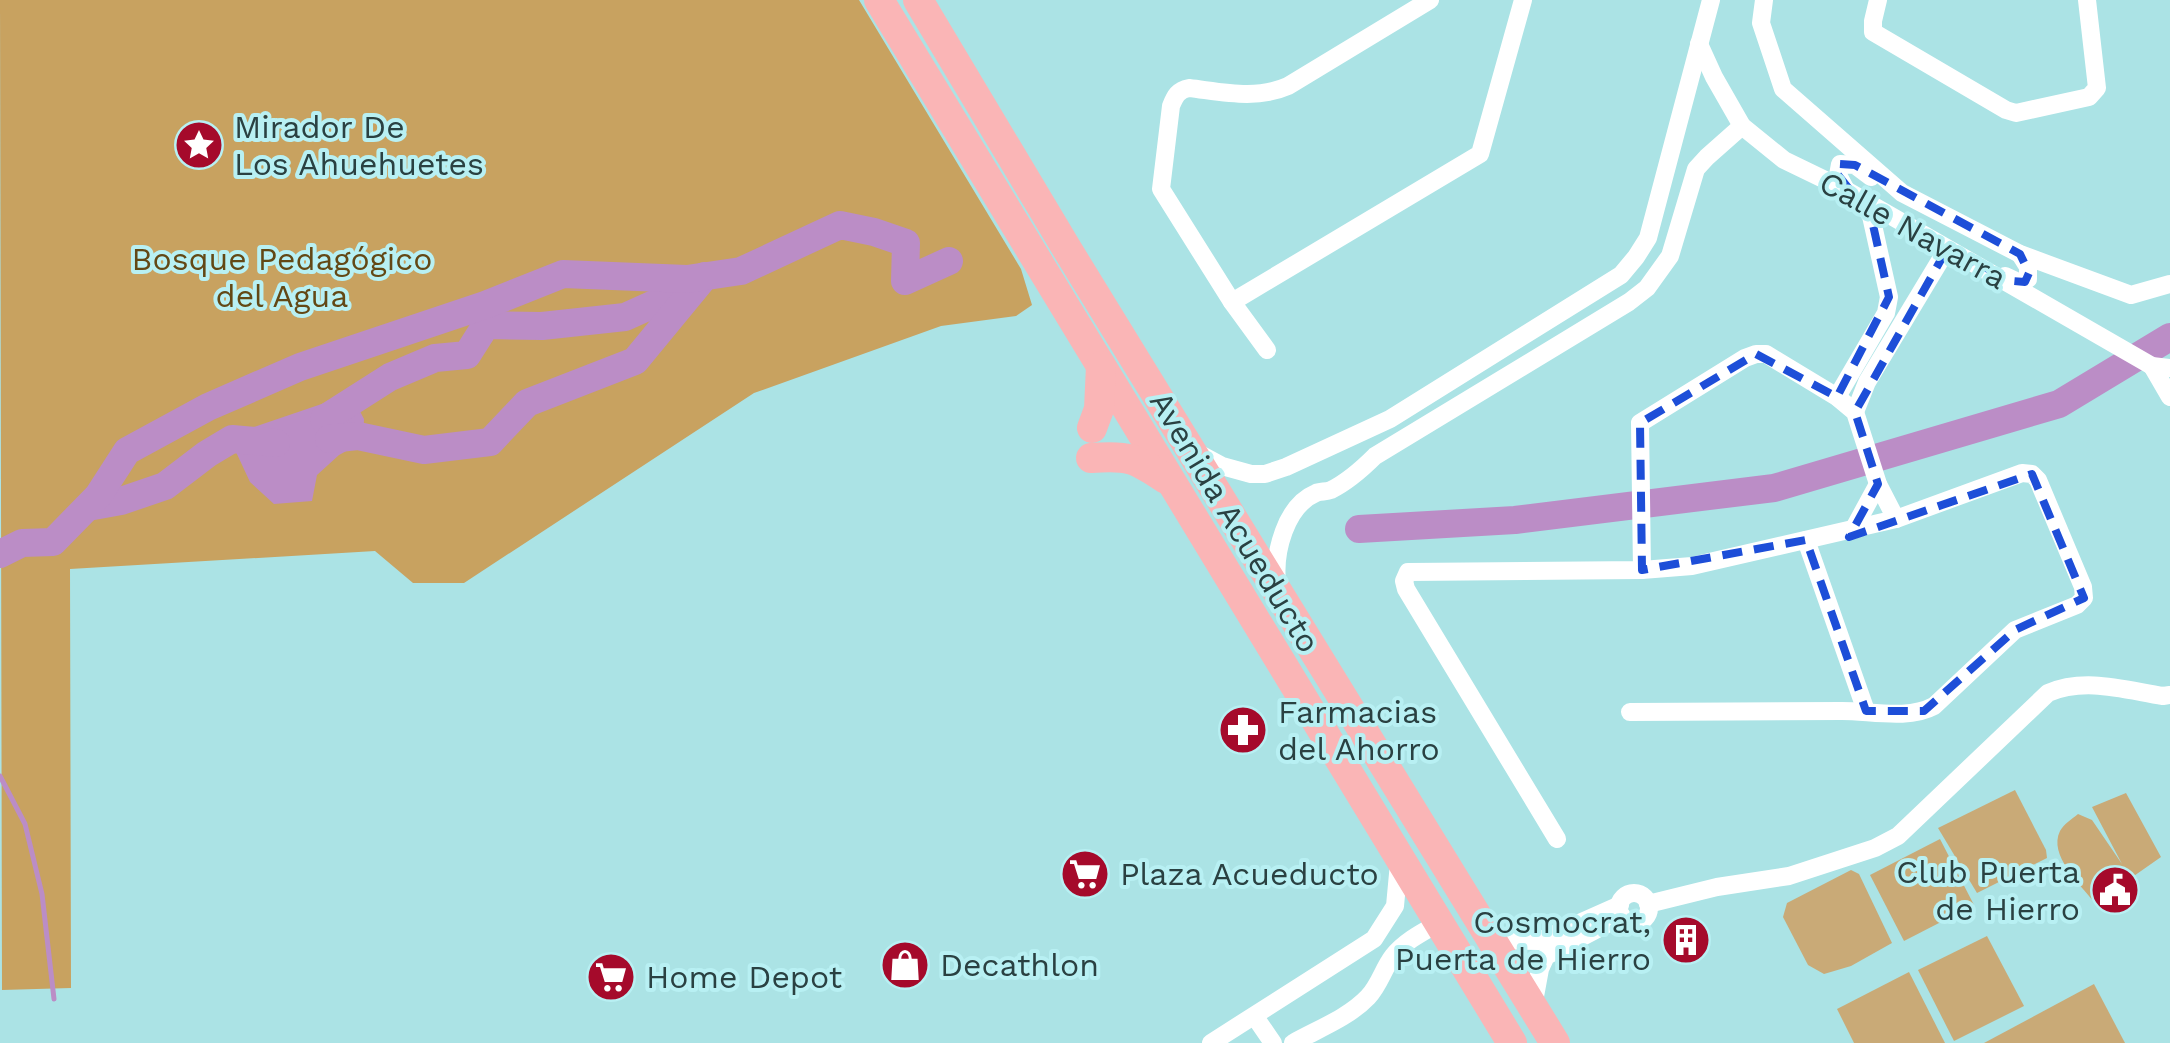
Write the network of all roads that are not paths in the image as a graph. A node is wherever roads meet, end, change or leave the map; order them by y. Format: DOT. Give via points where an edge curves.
graph roads {
  1 [pos="878,0"];
  2 [pos="918,0"];
  3 [pos="1430,0"];
  4 [pos="1523,0"];
  5 [pos="1711,0"];
  6 [pos="1764,0"];
  7 [pos="1878,0"];
  8 [pos="2087,0"];
  9 [pos="1699,44"];
  10 [pos="1742,126"];
  11 [pos="1852,193"];
  12 [pos="1902,193"];
  13 [pos="1946,249"];
  14 [pos="2020,254"];
  15 [pos="1972,264"];
  16 [pos="2170,284"];
  17 [pos="1232,302"];
  18 [pos="1267,350"];
  19 [pos="2149,362"];
  20 [pos="1101,366"];
  21 [pos="1453,380"];
  22 [pos="1838,397"];
  23 [pos="2170,397"];
  24 [pos="1465,402"];
  25 [pos="1855,412"];
  26 [pos="1190,450"];
  27 [pos="1876,478"];
  28 [pos="1172,483"];
  29 [pos="1896,519"];
  30 [pos="1852,530"];
  31 [pos="1806,540"];
  32 [pos="1642,570"];
  33 [pos="1278,592"];
  34 [pos="2170,695"];
  35 [pos="1630,712"];
  36 [pos="1866,712"];
  37 [pos="1558,839"];
  38 [pos="1399,858"];
  39 [pos="1439,923"];
  40 [pos="1491,940"];
  41 [pos="1542,949"];
  42 [pos="1533,1008"];
  43 [pos="1255,1017"];
  44 [pos="1211,1043"];
  45 [pos="1273,1043"];
  46 [pos="1293,1043"];
  47 [pos="1512,1043"];
  48 [pos="1555,1043"];
  1 -- 20 [label="main road, Avenida Acueducto"];
  2 -- 26 [label="main road, Avenida Acueducto"];
  3 -- 17 [label="street" via="1272,93 1189,88 1175,96 1161,189"];
  4 -- 17 [label="street" via="1480,154"];
  5 -- 9 [label="street"];
  6 -- 12 [label="street, Calle Navarra" via="1761,24 1783,90"];
  7 -- 8 [label="street" via="1873,32 2016,114 2089,98 2097,88"];
  9 -- 10 [label="street, Calle Navarra"];
  9 -- 21 [label="street" via="1654,218 1636,257 1602,288"];
  10 -- 11 [label="street, Calle Navarra" via="1784,160"];
  10 -- 24 [label="street" via="1696,170 1670,256 1647,288"];
  11 -- 12 [label="street" via="1838,175 1844,163"];
  11 -- 13 [label="street, Calle Navarra"];
  11 -- 22 [label="street" via="1871,216 1889,296"];
  12 -- 14 [label="street, Calle Navarra"];
  13 -- 15 [label="street, Calle Navarra"];
  13 -- 25 [label="street"];
  14 -- 15 [label="street" via="2028,267 2024,282"];
  14 -- 16 [label="street, Calle Navarra" via="2131,295"];
  15 -- 19 [label="street, Calle Navarra"];
  17 -- 18 [label="street"];
  19 -- 23 [label="street"];
  20 -- 28 [label="main road, Avenida Acueducto"];
  20 -- 28 [label="main road" via="1091,443 1140,461"];
  21 -- 24 [label="street"];
  21 -- 26 [label="street" via="1390,420 1266,474 1237,471"];
  22 -- 25 [label="street"];
  22 -- 32 [label="street" via="1756,354 1640,424"];
  24 -- 33 [label="street" via="1322,482 1289,519 1280,540"];
  25 -- 27 [label="street"];
  26 -- 33 [label="main road, Avenida Acueducto"];
  27 -- 29 [label="street"];
  27 -- 30 [label="street"];
  28 -- 38 [label="main road, Avenida Acueducto"];
  29 -- 30 [label="street"];
  29 -- 36 [label="street" via="2032,474 2084,598 2014,630 1934,706 1910,714"];
  30 -- 31 [label="street"];
  31 -- 32 [label="street" via="1692,566"];
  31 -- 36 [label="street"];
  32 -- 37 [label="street" via="1408,572 1404,580"];
  33 -- 40 [label="main road, Avenida Acueducto"];
  34 -- 41 [label="street" via="2064,686 2048,693 1898,836 1875,848 1789,876 1648,904 1641,922 1630,922 1621,910"];
  35 -- 36 [label="street"];
  38 -- 39 [label="main road, Avenida Acueducto"];
  38 -- 43 [label="street" via="1395,906 1374,939"];
  39 -- 46 [label="street" via="1394,954 1354,1009"];
  39 -- 47 [label="main road, Avenida Acueducto"];
  40 -- 41 [label="street"];
  40 -- 42 [label="main road, Avenida Acueducto"];
  41 -- 42 [label="street"];
  42 -- 48 [label="main road, Avenida Acueducto"];
  43 -- 44 [label="street"];
  43 -- 45 [label="street"];
}
